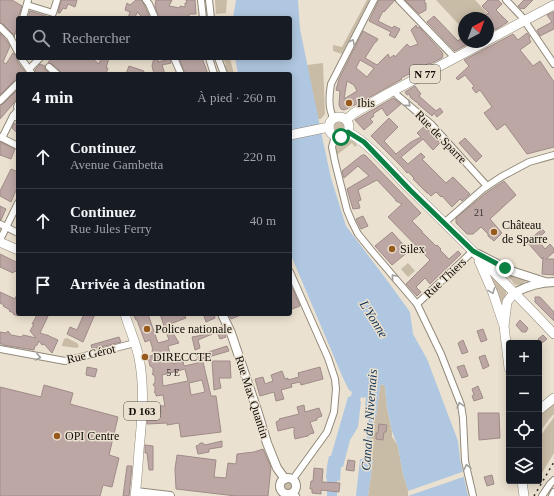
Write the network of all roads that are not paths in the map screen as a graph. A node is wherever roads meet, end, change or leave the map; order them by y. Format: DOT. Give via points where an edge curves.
graph roads {
  1 [pos="57,0"];
  2 [pos="201,0"];
  3 [pos="209,0"];
  4 [pos="374,0"];
  5 [pos="398,0"];
  6 [pos="506,0"];
  7 [pos="149,1"];
  8 [pos="27,3"];
  9 [pos="554,5"];
  10 [pos="24,16"];
  11 [pos="154,16"];
  12 [pos="203,16"];
  13 [pos="211,16"];
  14 [pos="524,21"];
  15 [pos="0,27"];
  16 [pos="494,37"];
  17 [pos="16,38"];
  18 [pos="474,48"];
  19 [pos="455,58"];
  20 [pos="22,60"];
  21 [pos="38,60"];
  22 [pos="175,60"];
  23 [pos="210,60"];
  24 [pos="219,60"];
  25 [pos="554,64"];
  26 [pos="49,67"];
  27 [pos="29,72"];
  28 [pos="55,72"];
  29 [pos="180,72"];
  30 [pos="213,72"];
  31 [pos="223,72"];
  32 [pos="16,86"];
  33 [pos="394,90"];
  34 [pos="0,102"];
  35 [pos="15,117"];
  36 [pos="334,118"];
  37 [pos="346,120"];
  38 [pos="324,128"];
  39 [pos="348,132"];
  40 [pos="292,135"];
  41 [pos="335,136"];
  42 [pos="1,138"];
  43 [pos="16,145"];
  44 [pos="554,155"];
  45 [pos="487,186"];
  46 [pos="16,207"];
  47 [pos="444,223"];
  48 [pos="0,224"];
  49 [pos="6,227"];
  50 [pos="16,232"];
  51 [pos="0,241"];
  52 [pos="16,249"];
  53 [pos="475,253"];
  54 [pos="292,277"];
  55 [pos="545,282"];
  56 [pos="554,282"];
  57 [pos="514,293"];
  58 [pos="417,304"];
  59 [pos="119,316"];
  60 [pos="126,316"];
  61 [pos="223,316"];
  62 [pos="504,326"];
  63 [pos="129,327"];
  64 [pos="553,332"];
  65 [pos="136,343"];
  66 [pos="506,343"];
  67 [pos="0,349"];
  68 [pos="554,398"];
  69 [pos="542,408"];
  70 [pos="289,479"];
  71 [pos="554,480"];
  72 [pos="522,484"];
  73 [pos="554,492"];
  74 [pos="135,494"];
  75 [pos="280,494"];
  76 [pos="294,494"];
  77 [pos="523,494"];
  78 [pos="170,496"];
  79 [pos="473,496"];
  80 [pos="542,496"];
  81 [pos="552,496"];
  1 -- 8 [label="street" via="53,13"];
  2 -- 12 [label="street"];
  3 -- 13 [label="street"];
  36 -- 4 [label="street, one-way" via="330,107 331,84"];
  5 -- 19 [label="street"];
  6 -- 14 [label="street"];
  7 -- 11 [label="street"];
  8 -- 10 [label="street"];
  9 -- 14 [label="main road"];
  14 -- 16 [label="main road"];
  14 -- 25 [label="street"];
  15 -- 17 [label="street" via="10,37"];
  18 -- 19 [label="main road, N 77"];
  19 -- 33 [label="main road, N 77"];
  20 -- 27 [label="street"];
  21 -- 27 [label="street"];
  22 -- 29 [label="street"];
  23 -- 30 [label="street"];
  24 -- 31 [label="street"];
  26 -- 28 [label="street"];
  32 -- 34 [label="street"];
  33 -- 37 [label="main road, N 77"];
  33 -- 45 [label="street, Rue de Sparre, one-way" via="431,124"];
  35 -- 42 [label="street"];
  36 -- 37 [label="main road"];
  36 -- 38 [label="main road"];
  37 -- 39 [label="main road"];
  38 -- 40 [label="main road"];
  38 -- 41 [label="main road"];
  39 -- 41 [label="main road" via="344,136"];
  39 -- 47 [label="main road" via="364,142"];
  58 -- 41 [label="street, one-way" via="370,250 352,222 336,170 332,149"];
  42 -- 43 [label="street"];
  44 -- 45 [label="street" via="529,162"];
  45 -- 47 [label="street"];
  46 -- 49 [label="street"];
  47 -- 53 [label="main road"];
  48 -- 49 [label="street"];
  49 -- 50 [label="street"];
  49 -- 51 [label="street"];
  51 -- 52 [label="main road"];
  53 -- 55 [label="street" via="510,271"];
  53 -- 57 [label="main road"];
  53 -- 58 [label="street, Rue Thiers"];
  53 -- 62 [label="main road, one-way"];
  54 -- 70 [label="street" via="328,358 336,389 334,412 327,432 299,470"];
  55 -- 56 [label="street"];
  55 -- 57 [label="street"];
  57 -- 62 [label="main road" via="507,302"];
  57 -- 64 [label="main road"];
  79 -- 58 [label="street, one-way" via="465,461 461,405 441,354"];
  59 -- 63 [label="main road"];
  60 -- 63 [label="main road, D 163"];
  61 -- 70 [label="street, Rue Max Quantin" via="277,468"];
  62 -- 66 [label="main road"];
  63 -- 65 [label="main road, D 163"];
  67 -- 65 [label="street, Rue Gérot, one-way" via="65,361"];
  65 -- 74 [label="main road, D 163" via="142,392 142,420"];
  68 -- 69 [label="main road"];
  70 -- 75 [label="street" via="282,482"];
  70 -- 76 [label="street" via="295,481"];
  71 -- 80 [label="street"];
  72 -- 77 [label="main road"];
  73 -- 81 [label="street"];
  74 -- 78 [label="street"];
  75 -- 76 [label="street"];
}
